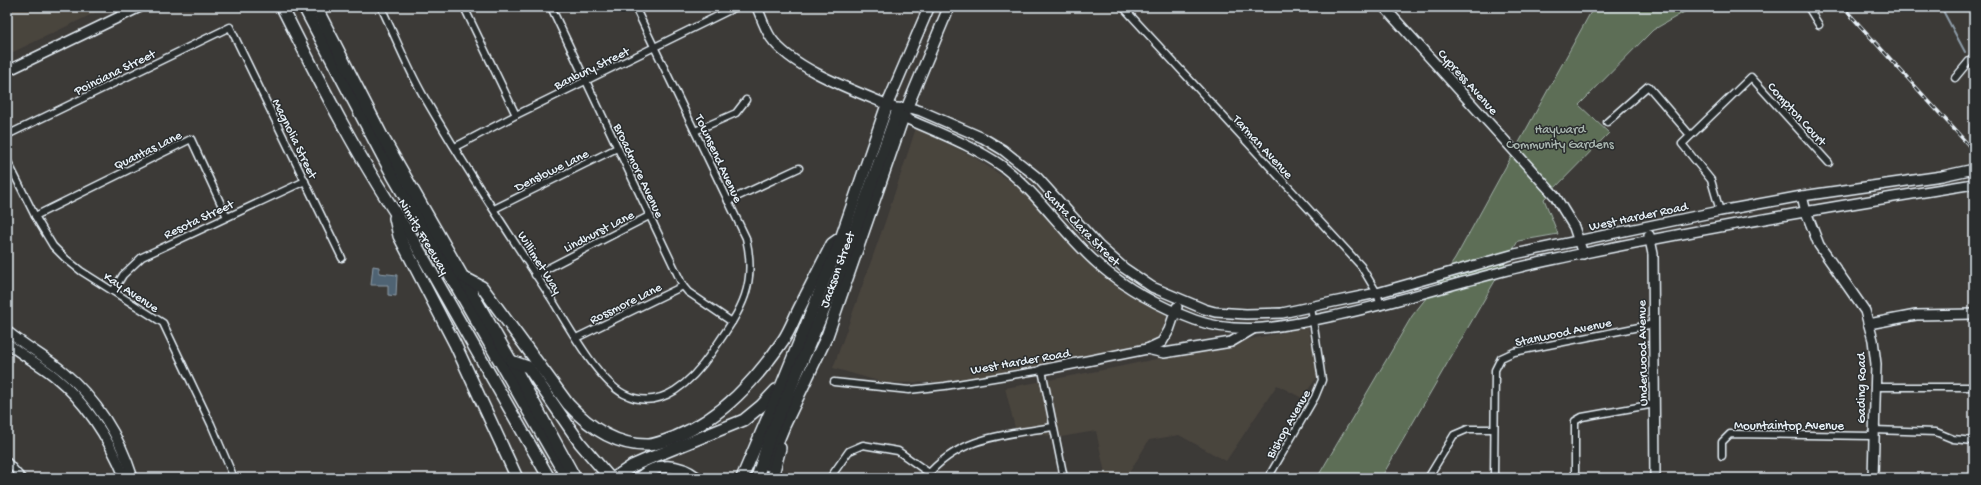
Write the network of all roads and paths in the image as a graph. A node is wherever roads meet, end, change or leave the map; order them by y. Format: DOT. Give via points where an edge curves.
graph roads {
  1 [pos="140,7"];
  2 [pos="282,7"];
  3 [pos="296,7"];
  4 [pos="304,7"];
  5 [pos="316,7"];
  6 [pos="382,7"];
  7 [pos="464,7"];
  8 [pos="551,7"];
  9 [pos="635,7"];
  10 [pos="736,7"];
  11 [pos="757,7"];
  12 [pos="929,7"];
  13 [pos="949,7"];
  14 [pos="1123,7"];
  15 [pos="1384,7"];
  16 [pos="1808,7"];
  17 [pos="1819,25"];
  18 [pos="230,27"];
  19 [pos="655,48"];
  20 [pos="1974,58"];
  21 [pos="7,71"];
  22 [pos="1955,78"];
  23 [pos="587,82"];
  24 [pos="746,100"];
  25 [pos="887,105"];
  26 [pos="903,111"];
  27 [pos="516,115"];
  28 [pos="1607,122"];
  29 [pos="695,131"];
  30 [pos="7,135"];
  31 [pos="1690,135"];
  32 [pos="455,147"];
  33 [pos="617,148"];
  34 [pos="7,160"];
  35 [pos="1829,163"];
  36 [pos="799,168"];
  37 [pos="1974,169"];
  38 [pos="305,181"];
  39 [pos="1974,184"];
  40 [pos="1802,196"];
  41 [pos="728,202"];
  42 [pos="494,209"];
  43 [pos="1720,211"];
  44 [pos="394,212"];
  45 [pos="1806,212"];
  46 [pos="35,216"];
  47 [pos="649,216"];
  48 [pos="227,217"];
  49 [pos="1648,228"];
  50 [pos="411,236"];
  51 [pos="840,239"];
  52 [pos="1578,240"];
  53 [pos="1650,241"];
  54 [pos="1583,254"];
  55 [pos="342,258"];
  56 [pos="535,274"];
  57 [pos="465,278"];
  58 [pos="683,286"];
  59 [pos="113,291"];
  60 [pos="1377,293"];
  61 [pos="1180,300"];
  62 [pos="1339,301"];
  63 [pos="1381,306"];
  64 [pos="1312,307"];
  65 [pos="1175,312"];
  66 [pos="1341,314"];
  67 [pos="1974,314"];
  68 [pos="1313,320"];
  69 [pos="732,322"];
  70 [pos="1868,323"];
  71 [pos="1654,324"];
  72 [pos="1253,329"];
  73 [pos="7,331"];
  74 [pos="576,338"];
  75 [pos="7,342"];
  76 [pos="1147,350"];
  77 [pos="512,360"];
  78 [pos="1042,370"];
  79 [pos="783,382"];
  80 [pos="834,382"];
  81 [pos="1875,387"];
  82 [pos="1974,387"];
  83 [pos="1655,404"];
  84 [pos="784,426"];
  85 [pos="1053,426"];
  86 [pos="1494,429"];
  87 [pos="1873,433"];
  88 [pos="1974,442"];
  89 [pos="1722,456"];
  90 [pos="7,461"];
  91 [pos="927,476"];
  92 [pos="22,478"];
  93 [pos="125,478"];
  94 [pos="133,478"];
  95 [pos="234,478"];
  96 [pos="516,478"];
  97 [pos="549,478"];
  98 [pos="567,478"];
  99 [pos="575,478"];
  100 [pos="610,478"];
  101 [pos="614,478"];
  102 [pos="639,478"];
  103 [pos="697,478"];
  104 [pos="742,478"];
  105 [pos="757,478"];
  106 [pos="762,478"];
  107 [pos="772,478"];
  108 [pos="830,478"];
  109 [pos="1064,478"];
  110 [pos="1268,478"];
  111 [pos="1428,478"];
  112 [pos="1494,478"];
  113 [pos="1575,478"];
  114 [pos="1655,478"];
  115 [pos="1872,478"];
  1 -- 21 [label="main road"];
  2 -- 44 [label="highway, Nimitz Freeway" via="338,114"];
  3 -- 50 [label="highway" via="410,220"];
  4 -- 98 [label="highway" via="393,176"];
  5 -- 57 [label="highway, Nimitz Freeway" via="382,136"];
  6 -- 32 [label="street, Willimet Way" via="422,94"];
  7 -- 27 [label="street"];
  8 -- 23 [label="street, Broadmore Avenue"];
  9 -- 19 [label="street, Townsend Avenue"];
  10 -- 19 [label="street, Banbury Street"];
  11 -- 25 [label="main road, Santa Clara Street" via="770,37 790,58"];
  12 -- 25 [label="main road"];
  13 -- 26 [label="main road"];
  14 -- 60 [label="street, Tarman Avenue" via="1361,266"];
  15 -- 52 [label="main road, Cypress Avenue" via="1555,196 1567,213"];
  16 -- 17 [label="street"];
  18 -- 30 [label="street, Poinciana Street"];
  18 -- 38 [label="street, Magnolia Street"];
  19 -- 23 [label="street, Banbury Street"];
  19 -- 29 [label="street, Townsend Avenue"];
  20 -- 22 [label="street"];
  23 -- 27 [label="street, Banbury Street"];
  23 -- 33 [label="street, Broadmore Avenue"];
  24 -- 29 [label="street" via="736,112"];
  25 -- 26 [label="main road, Santa Clara Street"];
  25 -- 51 [label="highway, Jackson Street"];
  26 -- 61 [label="main road, Santa Clara Street" via="983,138 1003,150 1037,177 1099,246 1124,268 1152,287"];
  26 -- 65 [label="main road, Santa Clara Street" via="1001,166 1021,183 1099,265 1144,297"];
  26 -- 84 [label="highway, Jackson Street" via="827,336"];
  26 -- 105 [label="highway" via="840,272 770,436"];
  27 -- 32 [label="street, Banbury Street"];
  28 -- 31 [label="street" via="1648,86"];
  29 -- 41 [label="street, Townsend Avenue"];
  31 -- 35 [label="street, Compton Court" via="1751,77"];
  31 -- 43 [label="street" via="1682,144 1711,180"];
  32 -- 42 [label="street, Willimet Way"];
  33 -- 42 [label="street, Denslowe Lane"];
  33 -- 47 [label="street, Broadmore Avenue"];
  34 -- 46 [label="street, Kay Avenue"];
  36 -- 41 [label="street"];
  37 -- 40 [label="main road, West Harder Road"];
  38 -- 48 [label="street, Resota Street"];
  38 -- 55 [label="street, Magnolia Street"];
  39 -- 45 [label="main road, West Harder Road"];
  40 -- 43 [label="main road, West Harder Road"];
  40 -- 45 [label="main road, Gading Road"];
  41 -- 69 [label="street, Townsend Avenue" via="746,238 751,257 745,297"];
  42 -- 56 [label="street, Willimet Way"];
  43 -- 49 [label="main road, West Harder Road"];
  44 -- 50 [label="highway, Nimitz Freeway"];
  44 -- 96 [label="highway" via="399,236 455,344"];
  45 -- 53 [label="main road, West Harder Road"];
  45 -- 70 [label="main road, Gading Road" via="1819,245 1864,308"];
  46 -- 48 [label="street, Quantas Lane" via="191,139"];
  46 -- 59 [label="street, Kay Avenue" via="53,246 66,259"];
  47 -- 56 [label="street, Lindhurst Lane"];
  47 -- 58 [label="street, Broadmore Avenue"];
  48 -- 59 [label="street, Resota Street" via="142,257 123,275"];
  49 -- 52 [label="main road, West Harder Road"];
  49 -- 53 [label="main road, Underwood Avenue"];
  50 -- 97 [label="highway, Nimitz Freeway"];
  51 -- 57 [label="highway" via="832,244 785,338 748,386 731,403 698,426 662,442 649,444 627,442 605,435 580,418 522,344 482,287"];
  51 -- 79 [label="highway, Jackson Street"];
  52 -- 54 [label="main road, Cypress Avenue"];
  52 -- 60 [label="main road, West Harder Road" via="1515,254"];
  53 -- 54 [label="main road, West Harder Road"];
  53 -- 71 [label="main road, Underwood Avenue" via="1653,254"];
  54 -- 63 [label="main road, West Harder Road" via="1503,271"];
  56 -- 74 [label="street, Willimet Way"];
  57 -- 77 [label="highway, Nimitz Freeway"];
  58 -- 69 [label="street, Broadmore Avenue"];
  58 -- 74 [label="street, Rossmore Lane"];
  59 -- 95 [label="street, Kay Avenue" via="163,323"];
  60 -- 62 [label="main road, West Harder Road"];
  60 -- 63 [label="street, Tarman Avenue"];
  61 -- 64 [label="main road, Santa Clara Street" via="1215,312 1246,314 1282,313"];
  61 -- 65 [label="main road, West Harder Road"];
  62 -- 64 [label="main road, West Harder Road"];
  62 -- 66 [label="main road"];
  63 -- 66 [label="main road, West Harder Road"];
  64 -- 68 [label="street, Bishop Avenue"];
  65 -- 72 [label="main road, Santa Clara Street" via="1214,325"];
  65 -- 76 [label="main road, West Harder Road" via="1162,342"];
  66 -- 68 [label="main road, West Harder Road"];
  67 -- 70 [label="main road" via="1916,315"];
  68 -- 72 [label="main road, Santa Clara Street"];
  68 -- 110 [label="street, Bishop Avenue" via="1322,380 1315,397"];
  69 -- 74 [label="street, Willimet Way" via="700,369 684,385 664,397 642,399 624,394 608,382"];
  70 -- 81 [label="main road, Gading Road" via="1876,364"];
  71 -- 83 [label="main road, Underwood Avenue"];
  71 -- 86 [label="street, Stanwood Avenue" via="1514,352 1501,358 1495,370"];
  72 -- 76 [label="main road" via="1231,342 1164,353"];
  73 -- 94 [label="main road" via="64,373 83,391 116,436"];
  75 -- 93 [label="main road" via="54,376 87,409 110,443"];
  76 -- 78 [label="main road, West Harder Road"];
  77 -- 99 [label="highway, Nimitz Freeway"];
  77 -- 100 [label="highway" via="528,367 580,443"];
  78 -- 80 [label="street, West Harder Road" via="910,390"];
  78 -- 85 [label="street"];
  79 -- 101 [label="highway" via="744,420 632,466"];
  79 -- 104 [label="highway, Jackson Street"];
  81 -- 82 [label="street"];
  81 -- 87 [label="main road, Gading Road"];
  83 -- 113 [label="street" via="1582,417 1575,421"];
  83 -- 114 [label="main road, Underwood Avenue"];
  84 -- 106 [label="highway"];
  84 -- 107 [label="highway"];
  85 -- 91 [label="street" via="975,442 957,449"];
  85 -- 109 [label="street"];
  86 -- 111 [label="street" via="1468,429 1454,435"];
  86 -- 112 [label="street, Stanwood Avenue"];
  87 -- 88 [label="street, Mountaintop Avenue" via="1936,432"];
  87 -- 89 [label="street, Mountaintop Avenue" via="1730,434 1722,442"];
  87 -- 115 [label="main road, Gading Road"];
  90 -- 92 [label="street"];
  91 -- 108 [label="street" via="898,450 863,445 848,451"];
  102 -- 103 [label="highway" via="655,468 673,466"];
}
